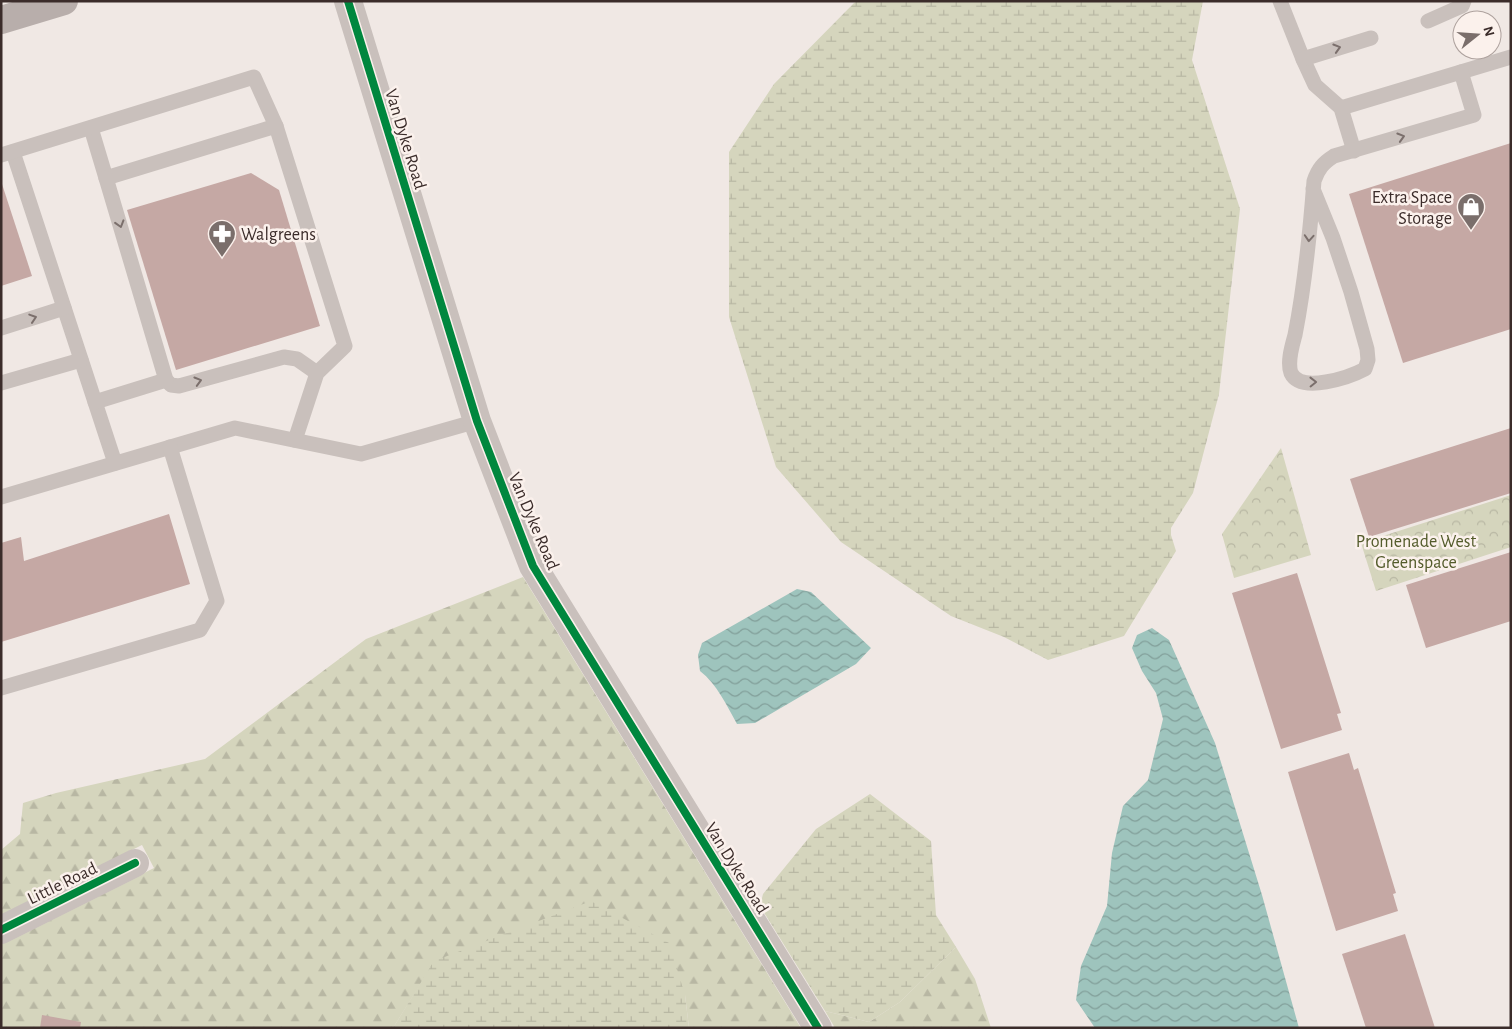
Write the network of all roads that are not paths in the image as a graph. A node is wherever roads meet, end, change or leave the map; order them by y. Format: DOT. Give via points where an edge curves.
graph roads {
  1 [pos="64,1"];
  2 [pos="348,1"];
  3 [pos="1280,1"];
  4 [pos="1464,1"];
  5 [pos="1,20"];
  6 [pos="1428,21"];
  7 [pos="1371,38"];
  8 [pos="1511,57"];
  9 [pos="1303,59"];
  10 [pos="1461,72"];
  11 [pos="1341,108"];
  12 [pos="276,126"];
  13 [pos="91,128"];
  14 [pos="1354,151"];
  15 [pos="7,153"];
  16 [pos="106,178"];
  17 [pos="1313,189"];
  18 [pos="64,308"];
  19 [pos="1,328"];
  20 [pos="81,360"];
  21 [pos="317,373"];
  22 [pos="166,380"];
  23 [pos="1,383"];
  24 [pos="95,402"];
  25 [pos="477,421"];
  26 [pos="295,440"];
  27 [pos="170,447"];
  28 [pos="115,463"];
  29 [pos="1,497"];
  30 [pos="1,688"];
  31 [pos="135,863"];
  32 [pos="1,930"];
  33 [pos="818,1028"];
  1 -- 5 [label="main road"];
  2 -- 25 [label="street, Van Dyke Road"];
  3 -- 9 [label="lane"];
  4 -- 6 [label="lane" via="1462,6"];
  9 -- 7 [label="lane, one-way"];
  8 -- 10 [label="lane"];
  9 -- 11 [label="lane" via="1316,85"];
  10 -- 11 [label="lane"];
  14 -- 10 [label="lane, one-way" via="1474,115"];
  11 -- 14 [label="lane"];
  12 -- 13 [label="lane" via="254,77"];
  12 -- 16 [label="lane"];
  12 -- 21 [label="lane" via="345,346"];
  13 -- 15 [label="lane"];
  13 -- 16 [label="lane"];
  14 -- 17 [label="lane" via="1324,162 1317,171"];
  15 -- 18 [label="lane"];
  16 -- 22 [label="lane, one-way"];
  17 -- 17 [label="lane, one-way" via="1307,264 1290,362 1292,375 1310,384 1354,375 1365,369 1368,360 1345,274"];
  19 -- 18 [label="lane, one-way"];
  18 -- 20 [label="lane"];
  20 -- 23 [label="lane"];
  20 -- 24 [label="lane"];
  22 -- 21 [label="lane, one-way" via="179,386 284,357 297,359"];
  21 -- 26 [label="lane"];
  22 -- 24 [label="lane"];
  24 -- 28 [label="lane"];
  25 -- 26 [label="lane" via="361,454"];
  25 -- 33 [label="street, Van Dyke Road" via="533,566"];
  26 -- 27 [label="lane" via="235,428"];
  27 -- 28 [label="lane"];
  27 -- 30 [label="lane" via="217,602 200,630"];
  28 -- 29 [label="lane"];
  31 -- 32 [label="street, Little Road"];
}
